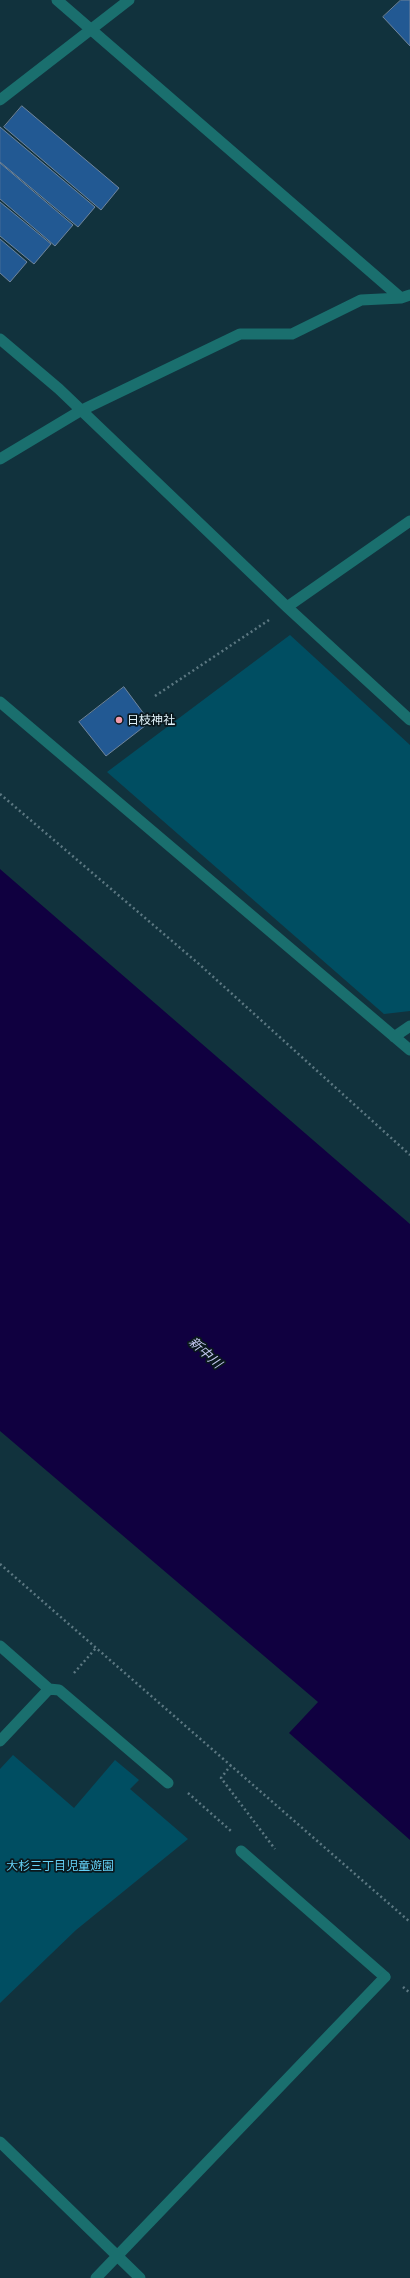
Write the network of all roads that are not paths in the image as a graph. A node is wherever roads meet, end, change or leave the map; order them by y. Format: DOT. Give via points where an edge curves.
graph roads {
  1 [pos="57,0"];
  2 [pos="129,0"];
  3 [pos="91,29"];
  4 [pos="0,100"];
  5 [pos="406,296"];
  6 [pos="0,339"];
  7 [pos="80,411"];
  8 [pos="0,459"];
  9 [pos="410,521"];
  10 [pos="287,607"];
  11 [pos="0,702"];
  12 [pos="410,720"];
  13 [pos="410,1026"];
  14 [pos="394,1037"];
  15 [pos="410,1050"];
  16 [pos="0,1646"];
  17 [pos="54,1689"];
  18 [pos="0,1741"];
  19 [pos="168,1783"];
  20 [pos="241,1851"];
  21 [pos="0,2142"];
  22 [pos="118,2256"];
  23 [pos="96,2278"];
  24 [pos="140,2278"];
  1 -- 3 [label="street"];
  2 -- 3 [label="street"];
  3 -- 4 [label="street"];
  3 -- 5 [label="street"];
  5 -- 7 [label="street" via="361,300 292,334 240,334"];
  6 -- 7 [label="street" via="59,389"];
  7 -- 8 [label="street"];
  7 -- 10 [label="street"];
  9 -- 10 [label="street"];
  10 -- 12 [label="street"];
  11 -- 14 [label="street"];
  13 -- 14 [label="street"];
  14 -- 15 [label="street"];
  16 -- 17 [label="street"];
  17 -- 18 [label="street"];
  17 -- 19 [label="street"];
  20 -- 22 [label="street" via="385,1977"];
  21 -- 22 [label="street"];
  22 -- 23 [label="street"];
  22 -- 24 [label="street"];
}
